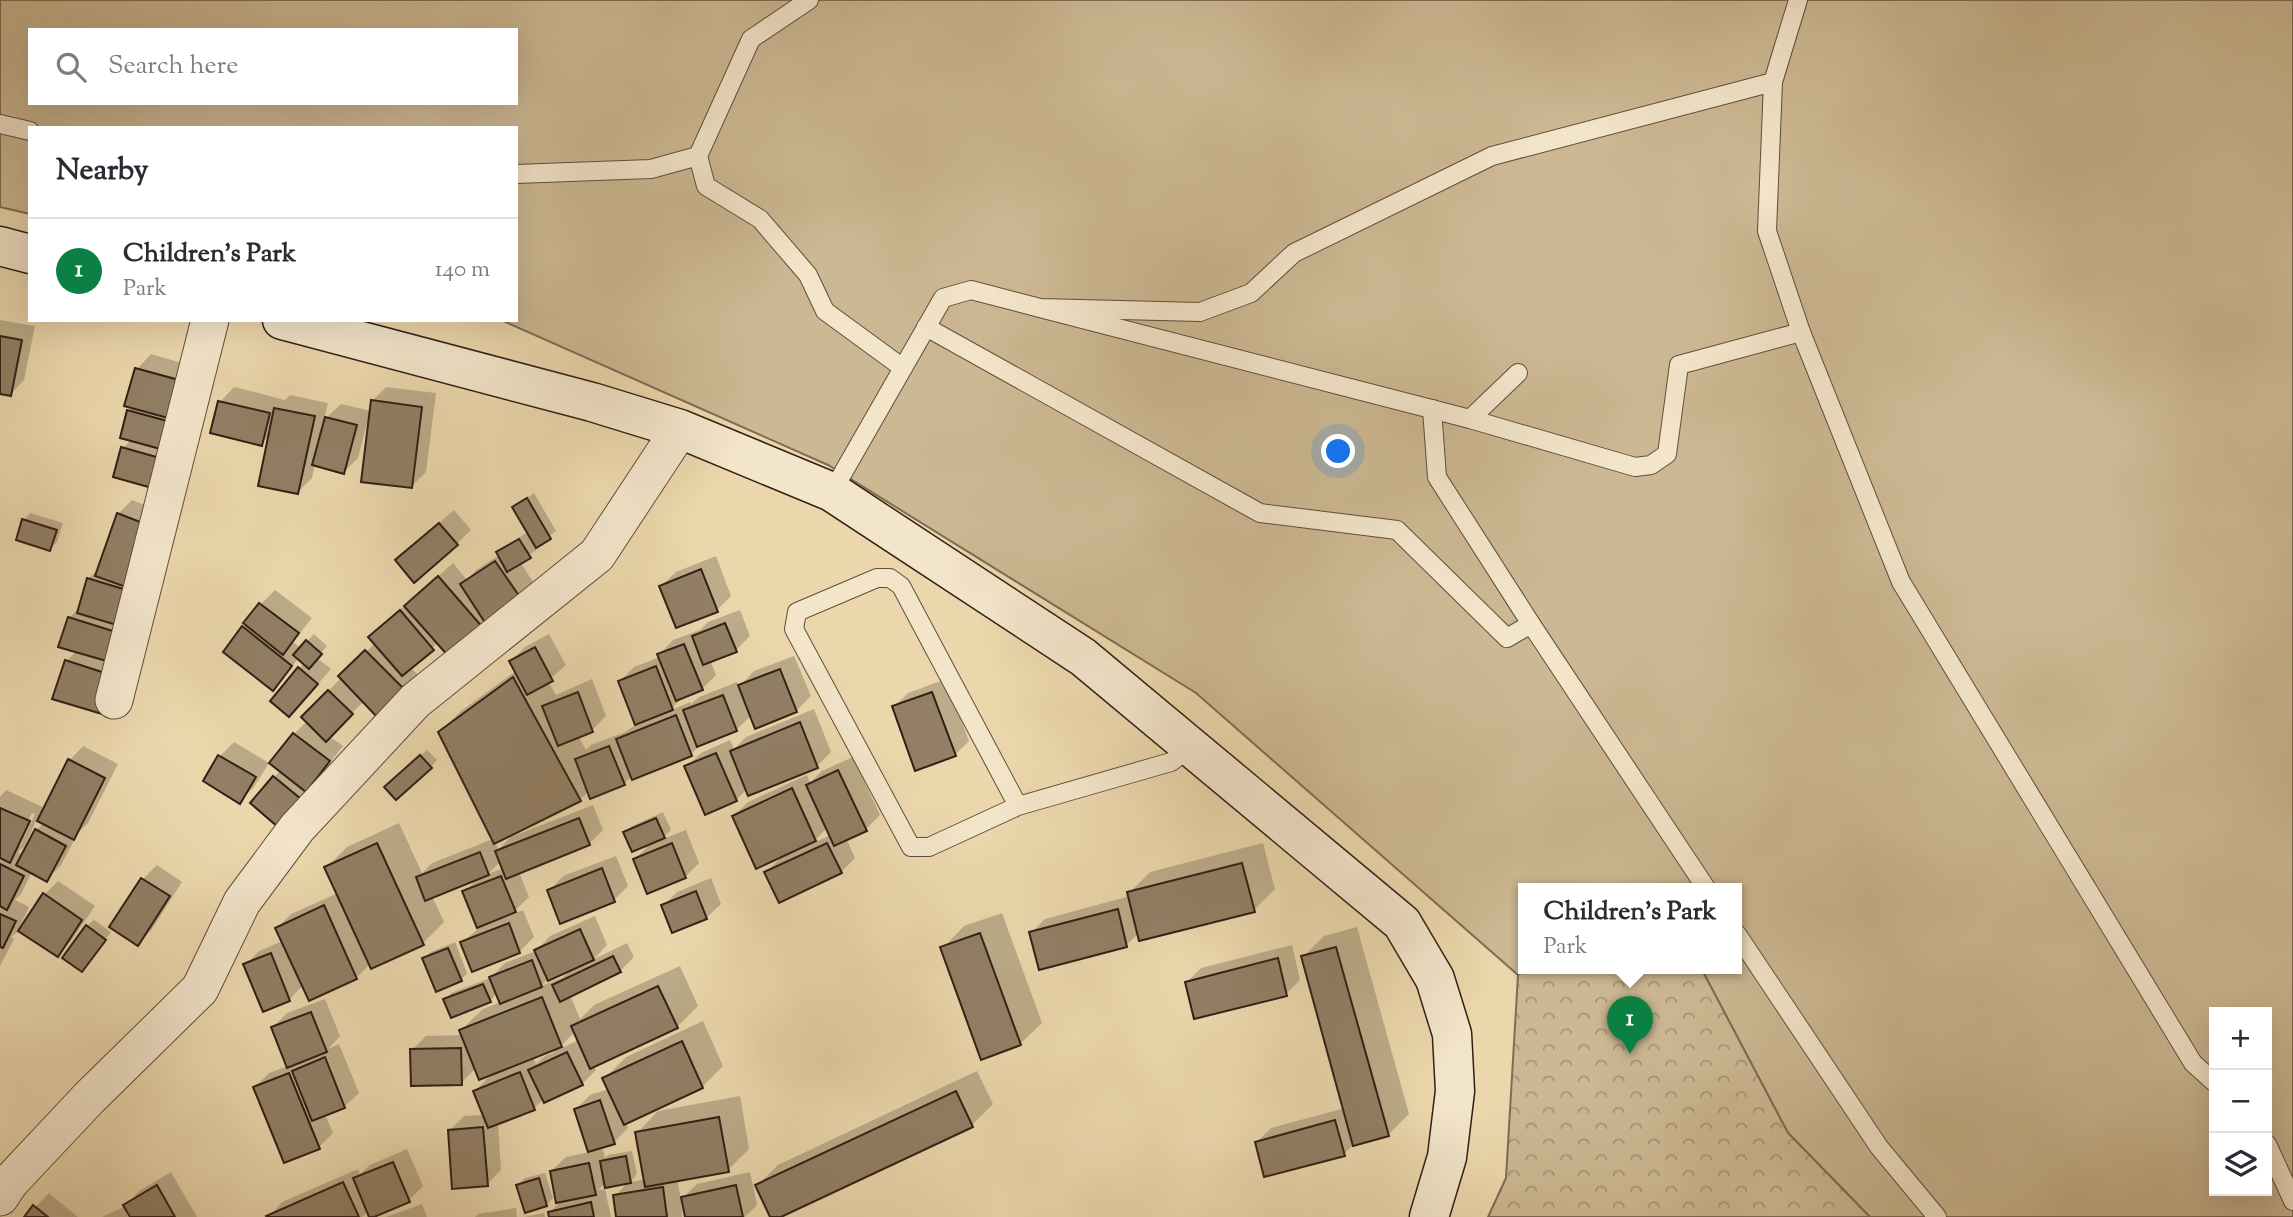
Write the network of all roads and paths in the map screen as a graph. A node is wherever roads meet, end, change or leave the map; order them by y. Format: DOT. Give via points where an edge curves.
graph roads {
  1 [pos="809,0"];
  2 [pos="1798,0"];
  3 [pos="1773,82"];
  4 [pos="0,124"];
  5 [pos="28,131"];
  6 [pos="698,156"];
  7 [pos="518,174"];
  8 [pos="0,246"];
  9 [pos="28,253"];
  10 [pos="1040,308"];
  11 [pos="209,322"];
  12 [pos="290,322"];
  13 [pos="926,327"];
  14 [pos="1801,332"];
  15 [pos="903,368"];
  16 [pos="1518,373"];
  17 [pos="1432,409"];
  18 [pos="1470,419"];
  19 [pos="680,429"];
  20 [pos="832,492"];
  21 [pos="914,545"];
  22 [pos="890,578"];
  23 [pos="1531,624"];
  24 [pos="114,700"];
  25 [pos="1191,747"];
  26 [pos="1018,806"];
  27 [pos="1703,883"];
  28 [pos="1742,941"];
  29 [pos="2209,1077"];
  30 [pos="2272,1155"];
  31 [pos="0,1197"];
  32 [pos="2293,1200"];
  33 [pos="1429,1217"];
  34 [pos="1937,1217"];
  1 -- 6 [label="lane" via="751,39"];
  2 -- 3 [label="lane"];
  3 -- 10 [label="lane" via="1492,156 1294,253 1251,293 1200,312"];
  3 -- 14 [label="lane" via="1767,231"];
  4 -- 5 [label="lane"];
  6 -- 7 [label="lane" via="651,169"];
  6 -- 15 [label="lane" via="706,186 760,219 808,275 825,311"];
  8 -- 9 [label="street"];
  10 -- 13 [label="lane" via="971,290 943,299"];
  10 -- 17 [label="lane"];
  11 -- 24 [label="street"];
  12 -- 19 [label="street"];
  13 -- 15 [label="lane"];
  13 -- 23 [label="lane" via="1261,513 1397,530 1507,638"];
  14 -- 18 [label="lane" via="1679,365 1667,454 1651,465 1635,467"];
  14 -- 29 [label="lane" via="1901,582 2193,1063"];
  15 -- 20 [label="lane"];
  16 -- 18 [label="lane"];
  17 -- 18 [label="lane"];
  17 -- 23 [label="lane" via="1437,477"];
  19 -- 20 [label="street"];
  19 -- 31 [label="street" via="597,555 415,701 297,828 242,902 200,989 89,1098"];
  20 -- 21 [label="street"];
  21 -- 22 [label="lane"];
  21 -- 25 [label="street" via="1083,657"];
  22 -- 26 [label="lane" via="901,586"];
  22 -- 26 [label="lane" via="877,578 797,612 794,629 911,847 929,848"];
  23 -- 27 [label="lane"];
  25 -- 26 [label="lane" via="1171,762"];
  25 -- 33 [label="street" via="1402,923 1435,979 1452,1034 1455,1091 1447,1157"];
  28 -- 34 [label="lane" via="1879,1147"];
  30 -- 32 [label="lane"];
}
